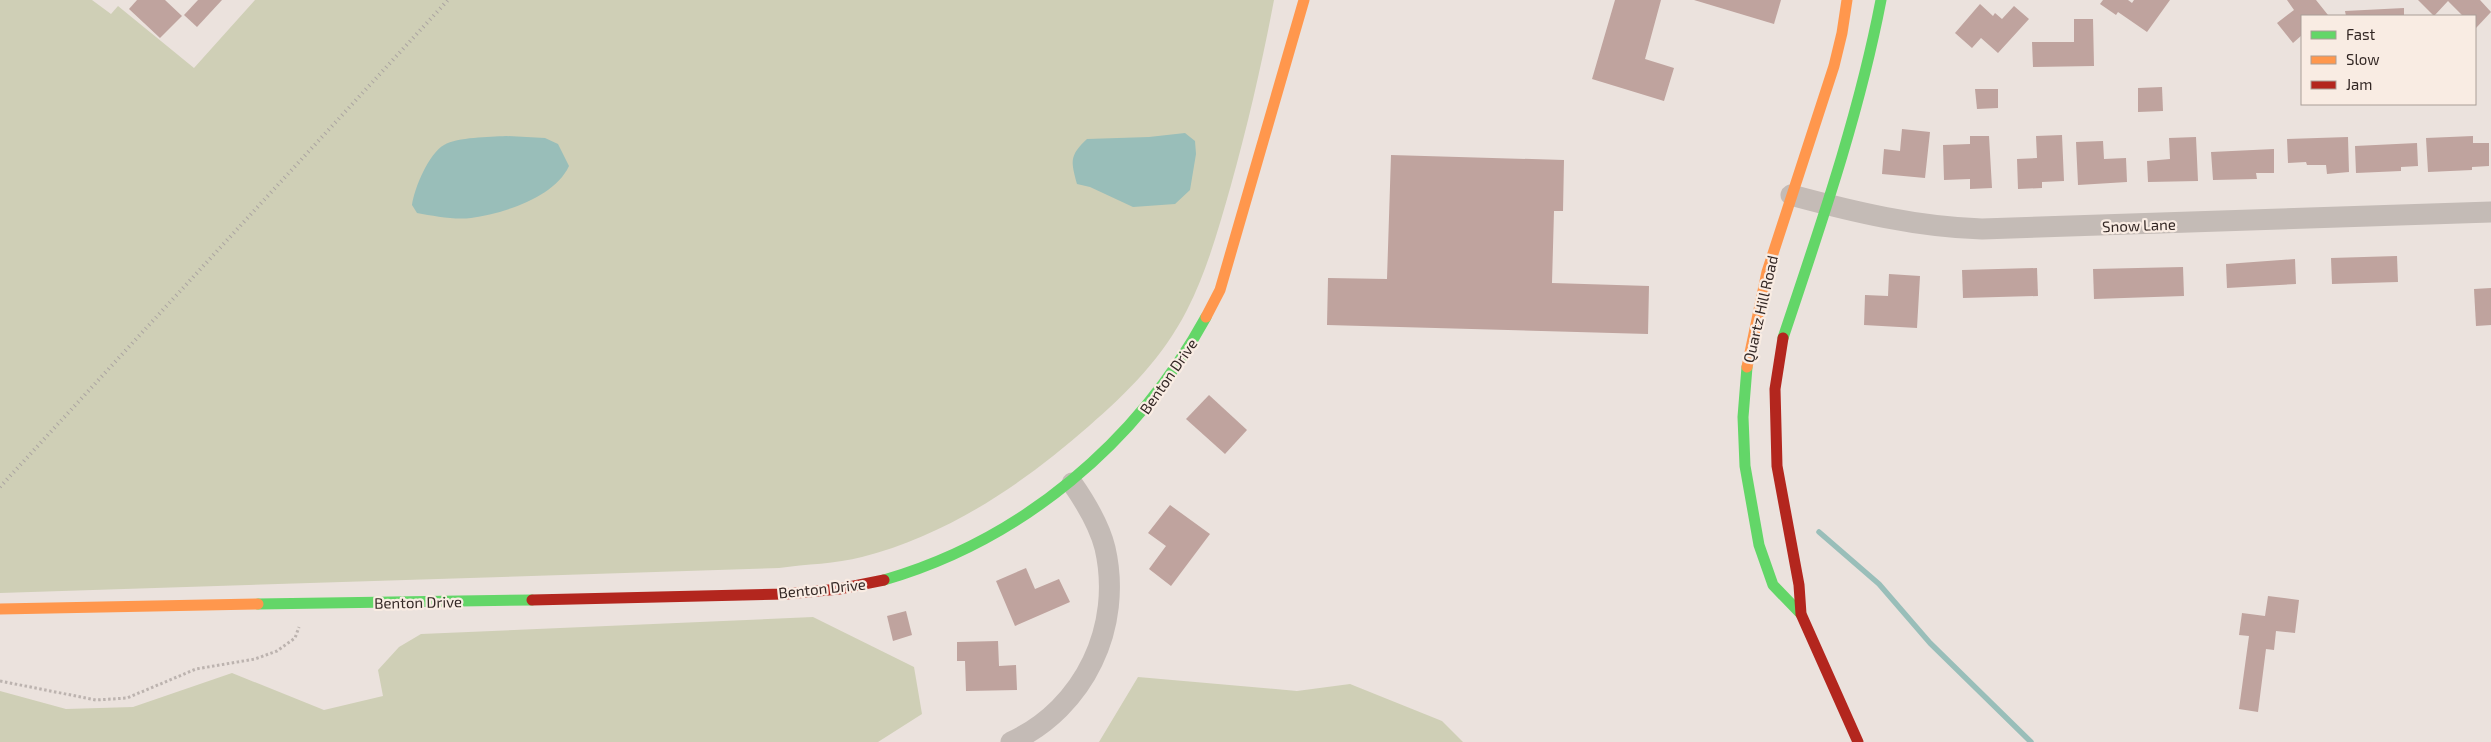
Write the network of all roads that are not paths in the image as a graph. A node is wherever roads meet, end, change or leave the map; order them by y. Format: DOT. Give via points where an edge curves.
graph roads {
  1 [pos="1304,0"];
  2 [pos="1848,0"];
  3 [pos="1881,0"];
  4 [pos="1791,195"];
  5 [pos="1827,205"];
  6 [pos="2491,212"];
  7 [pos="1072,483"];
  8 [pos="0,609"];
  9 [pos="1800,614"];
  10 [pos="1011,742"];
  11 [pos="1858,742"];
  1 -- 7 [label="street, Benton Drive" via="1220,290 1202,326 1144,412"];
  2 -- 4 [label="street, Quartz Hill Road" via="1835,59"];
  3 -- 5 [label="street, Quartz Hill Road" via="1872,47"];
  4 -- 5 [label="street, Snow Lane"];
  4 -- 9 [label="street, Quartz Hill Road" via="1750,342 1743,420 1747,490 1767,572 1778,593"];
  5 -- 6 [label="street, Snow Lane" via="1927,225 1982,229"];
  5 -- 9 [label="street, Quartz Hill Road" via="1782,341 1776,375 1777,466 1799,585"];
  7 -- 8 [label="street, Benton Drive" via="989,538 935,563 884,580 821,592"];
  7 -- 10 [label="street" via="1093,517 1104,547 1108,593 1103,634 1088,671 1065,703 1046,722"];
  9 -- 11 [label="street, Quartz Hill Road"];
}
